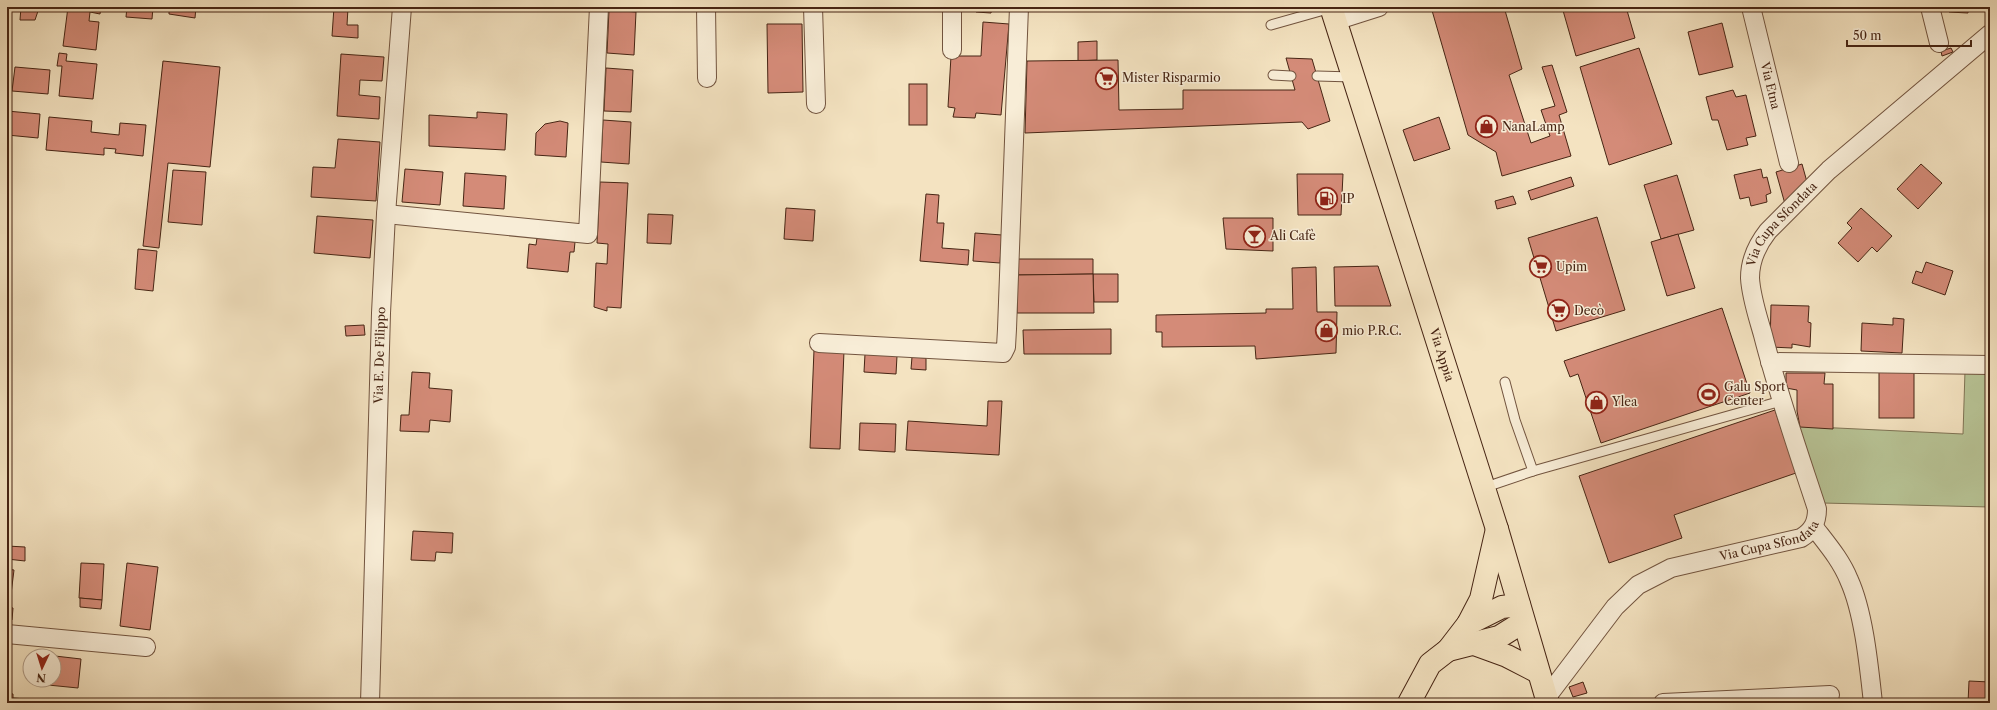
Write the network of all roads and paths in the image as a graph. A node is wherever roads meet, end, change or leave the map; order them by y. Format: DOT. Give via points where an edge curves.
graph roads {
  1 [pos="402,7"];
  2 [pos="599,7"];
  3 [pos="706,7"];
  4 [pos="813,7"];
  5 [pos="952,7"];
  6 [pos="1019,7"];
  7 [pos="1380,7"];
  8 [pos="1751,7"];
  9 [pos="1930,7"];
  10 [pos="1332,12"];
  11 [pos="1271,25"];
  12 [pos="1990,34"];
  13 [pos="1939,43"];
  14 [pos="952,50"];
  15 [pos="1274,75"];
  16 [pos="1291,76"];
  17 [pos="1317,76"];
  18 [pos="1353,77"];
  19 [pos="706,78"];
  20 [pos="816,104"];
  21 [pos="1789,163"];
  22 [pos="386,214"];
  23 [pos="819,343"];
  24 [pos="1770,362"];
  25 [pos="1990,365"];
  26 [pos="1506,382"];
  27 [pos="1781,401"];
  28 [pos="1533,471"];
  29 [pos="1483,488"];
  30 [pos="1814,527"];
  31 [pos="1497,529"];
  32 [pos="1521,614"];
  33 [pos="7,634"];
  34 [pos="1471,634"];
  35 [pos="146,647"];
  36 [pos="1538,672"];
  37 [pos="1830,695"];
  38 [pos="1547,700"];
  39 [pos="370,703"];
  40 [pos="1409,703"];
  41 [pos="1663,703"];
  42 [pos="1873,703"];
  1 -- 22 [label="street, Via E. De Filippo"];
  2 -- 22 [label="street" via="588,234"];
  3 -- 19 [label="street"];
  4 -- 20 [label="street"];
  5 -- 14 [label="street"];
  6 -- 23 [label="street" via="1011,254 1006,347 1003,353"];
  7 -- 10 [label="street"];
  8 -- 21 [label="street, Via Etna"];
  9 -- 13 [label="street"];
  10 -- 11 [label="lane"];
  10 -- 18 [label="main road, Via Appia"];
  12 -- 24 [label="street, Via Cupa Sfondata" via="1829,170 1760,241 1754,254 1750,278"];
  15 -- 16 [label="lane"];
  17 -- 18 [label="lane"];
  18 -- 29 [label="main road, Via Appia"];
  22 -- 39 [label="street, Via E. De Filippo"];
  24 -- 25 [label="street"];
  24 -- 27 [label="street, Via Cupa Sfondata"];
  26 -- 28 [label="lane" via="1515,420"];
  27 -- 28 [label="lane"];
  27 -- 30 [label="street, Via Cupa Sfondata" via="1817,509"];
  28 -- 29 [label="lane"];
  29 -- 31 [label="main road, Via Appia"];
  30 -- 38 [label="street, Via Cupa Sfondata" via="1801,538 1671,568 1638,585 1615,607"];
  30 -- 42 [label="street" via="1840,561 1850,581 1868,663"];
  31 -- 32 [label="main road, Via Appia"];
  31 -- 34 [label="main road"];
  32 -- 34 [label="main road" via="1502,607"];
  32 -- 36 [label="main road, Via Appia"];
  33 -- 35 [label="street"];
  34 -- 36 [label="main road"];
  34 -- 40 [label="main road" via="1430,664"];
  36 -- 38 [label="main road, Via Appia"];
  37 -- 41 [label="street"];
}
